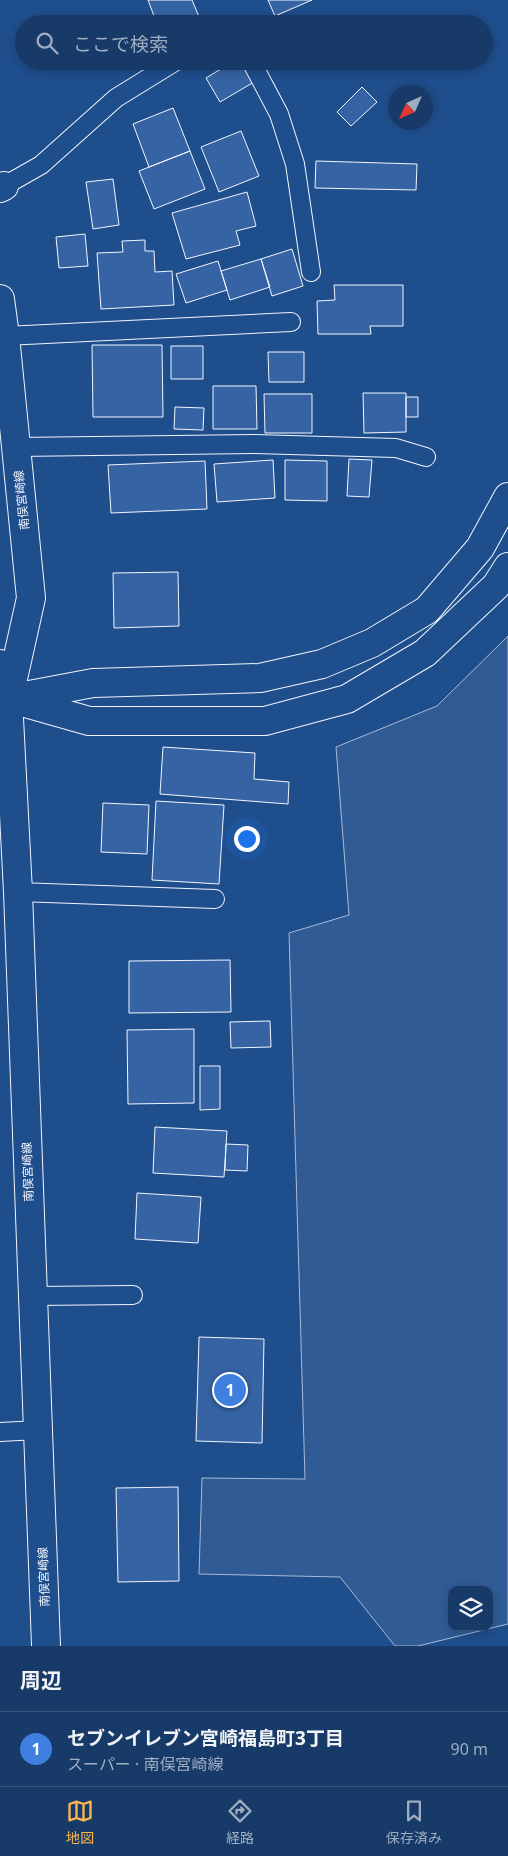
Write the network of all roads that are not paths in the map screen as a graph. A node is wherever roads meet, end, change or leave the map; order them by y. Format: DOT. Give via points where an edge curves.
graph roads {
  1 [pos="161,70"];
  2 [pos="256,70"];
  3 [pos="2,187"];
  4 [pos="311,272"];
  5 [pos="0,299"];
  6 [pos="291,322"];
  7 [pos="5,336"];
  8 [pos="16,447"];
  9 [pos="426,456"];
  10 [pos="508,496"];
  11 [pos="508,567"];
  12 [pos="0,664"];
  13 [pos="8,699"];
  14 [pos="18,892"];
  15 [pos="215,899"];
  16 [pos="133,1295"];
  17 [pos="33,1296"];
  18 [pos="38,1430"];
  19 [pos="0,1432"];
  20 [pos="46,1646"];
  1 -- 3 [label="lane" via="116,98 41,165"];
  2 -- 4 [label="lane" via="279,114 295,164"];
  5 -- 7 [label="main road, 南俣宮崎線"];
  6 -- 7 [label="lane"];
  7 -- 8 [label="main road, 南俣宮崎線"];
  8 -- 9 [label="lane" via="254,444 396,448"];
  8 -- 13 [label="main road, 南俣宮崎線" via="31,598"];
  10 -- 13 [label="main road" via="480,548 427,610 372,643 330,660 260,678 93,683"];
  11 -- 13 [label="main road" via="496,586 425,653 338,702 265,720 90,721"];
  12 -- 13 [label="main road, 南俣宮崎線"];
  13 -- 14 [label="main road, 南俣宮崎線"];
  14 -- 15 [label="lane"];
  14 -- 17 [label="main road, 南俣宮崎線"];
  16 -- 17 [label="lane"];
  17 -- 18 [label="main road, 南俣宮崎線"];
  18 -- 19 [label="lane"];
  18 -- 20 [label="main road, 南俣宮崎線"];
}
